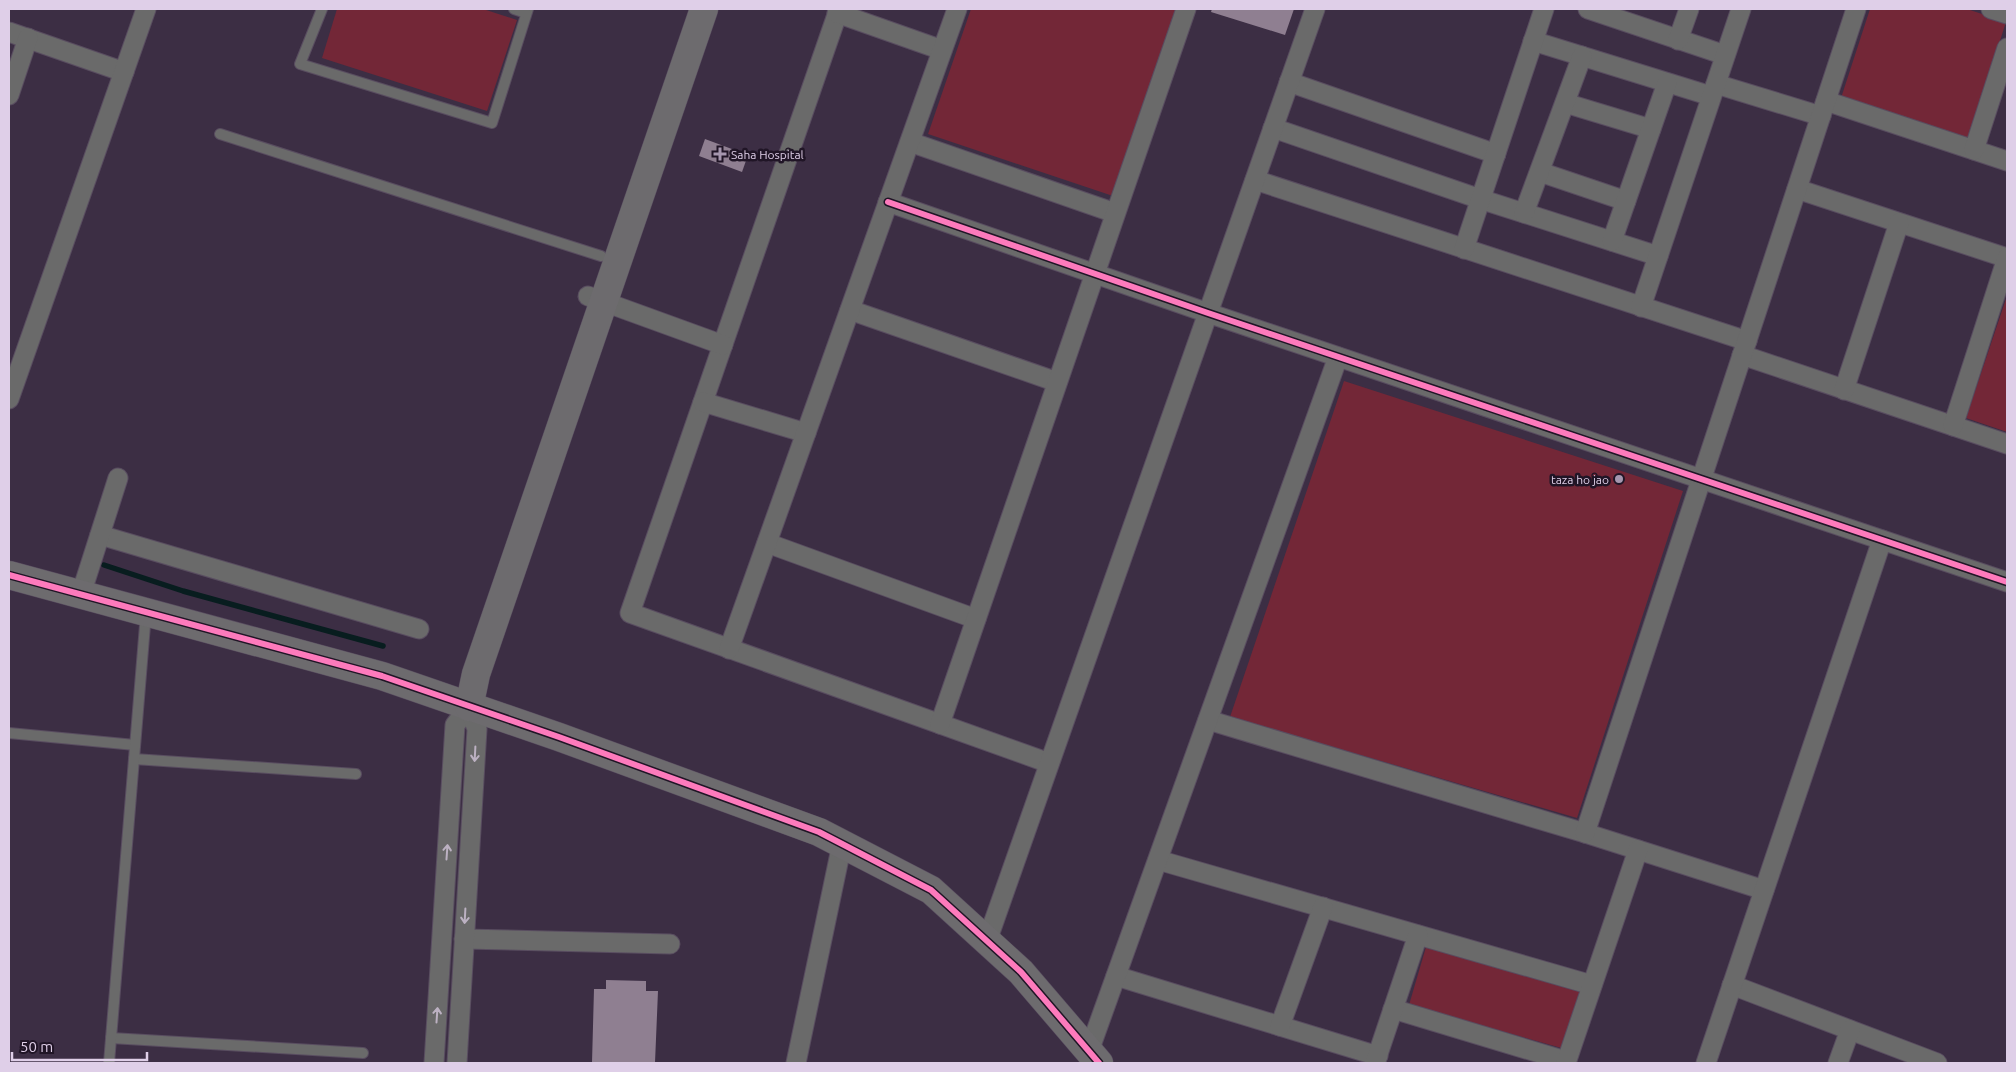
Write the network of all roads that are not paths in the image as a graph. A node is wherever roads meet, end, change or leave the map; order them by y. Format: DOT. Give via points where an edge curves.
graph roads {
  1 [pos="146,9"];
  2 [pos="322,9"];
  3 [pos="514,9"];
  4 [pos="687,9"];
  5 [pos="704,9"];
  6 [pos="957,9"];
  7 [pos="1186,9"];
  8 [pos="1315,9"];
  9 [pos="1544,9"];
  10 [pos="1591,9"];
  11 [pos="1689,9"];
  12 [pos="1741,9"];
  13 [pos="1856,9"];
  14 [pos="1991,9"];
  15 [pos="527,11"];
  16 [pos="838,11"];
  17 [pos="2007,14"];
  18 [pos="1638,17"];
  19 [pos="9,32"];
  20 [pos="28,38"];
  21 [pos="1678,40"];
  22 [pos="1533,41"];
  23 [pos="2007,48"];
  24 [pos="942,50"];
  25 [pos="1725,55"];
  26 [pos="1582,56"];
  27 [pos="124,72"];
  28 [pos="1289,82"];
  29 [pos="1667,83"];
  30 [pos="1714,90"];
  31 [pos="9,94"];
  32 [pos="1564,103"];
  33 [pos="1824,108"];
  34 [pos="1273,128"];
  35 [pos="1651,129"];
  36 [pos="220,134"];
  37 [pos="910,142"];
  38 [pos="1974,150"];
  39 [pos="1496,154"];
  40 [pos="2007,161"];
  41 [pos="1540,172"];
  42 [pos="1255,180"];
  43 [pos="1797,189"];
  44 [pos="1480,199"];
  45 [pos="1626,201"];
  46 [pos="888,202"];
  47 [pos="1115,213"];
  48 [pos="1524,213"];
  49 [pos="1899,223"];
  50 [pos="1612,241"];
  51 [pos="1464,249"];
  52 [pos="601,256"];
  53 [pos="1658,256"];
  54 [pos="2007,258"];
  55 [pos="1094,274"];
  56 [pos="595,299"];
  57 [pos="1641,306"];
  58 [pos="850,310"];
  59 [pos="1208,313"];
  60 [pos="722,346"];
  61 [pos="1744,348"];
  62 [pos="1338,357"];
  63 [pos="1057,382"];
  64 [pos="1844,390"];
  65 [pos="9,399"];
  66 [pos="703,402"];
  67 [pos="1953,426"];
  68 [pos="806,434"];
  69 [pos="2007,444"];
  70 [pos="118,478"];
  71 [pos="1701,479"];
  72 [pos="100,535"];
  73 [pos="1882,540"];
  74 [pos="767,543"];
  75 [pos="9,575"];
  76 [pos="2007,582"];
  77 [pos="81,594"];
  78 [pos="146,612"];
  79 [pos="976,618"];
  80 [pos="419,629"];
  81 [pos="729,648"];
  82 [pos="469,706"];
  83 [pos="1208,720"];
  84 [pos="940,724"];
  85 [pos="9,733"];
  86 [pos="135,745"];
  87 [pos="134,759"];
  88 [pos="1050,763"];
  89 [pos="356,774"];
  90 [pos="1585,833"];
  91 [pos="842,844"];
  92 [pos="1638,850"];
  93 [pos="1158,860"];
  94 [pos="1764,890"];
  95 [pos="1323,907"];
  96 [pos="1418,935"];
  97 [pos="464,938"];
  98 [pos="987,940"];
  99 [pos="670,944"];
  100 [pos="1116,976"];
  101 [pos="1592,985"];
  102 [pos="1732,985"];
  103 [pos="1393,1010"];
  104 [pos="1280,1026"];
  105 [pos="1850,1030"];
  106 [pos="111,1038"];
  107 [pos="363,1053"];
  108 [pos="1094,1057"];
  109 [pos="1376,1059"];
  110 [pos="1566,1062"];
  111 [pos="109,1063"];
  112 [pos="434,1063"];
  113 [pos="457,1063"];
  114 [pos="796,1063"];
  115 [pos="1706,1063"];
  116 [pos="1838,1063"];
  117 [pos="1937,1063"];
  1 -- 27 [label="street"];
  2 -- 15 [label="lane" via="300,64 492,123"];
  3 -- 15 [label="lane"];
  4 -- 52 [label="street"];
  5 -- 56 [label="street"];
  6 -- 24 [label="street"];
  7 -- 47 [label="street"];
  8 -- 28 [label="street"];
  9 -- 22 [label="street"];
  10 -- 18 [label="street"];
  11 -- 21 [label="street"];
  12 -- 25 [label="street"];
  13 -- 33 [label="street"];
  14 -- 17 [label="street"];
  16 -- 24 [label="street"];
  16 -- 60 [label="street"];
  18 -- 21 [label="street"];
  19 -- 20 [label="street"];
  20 -- 27 [label="street"];
  20 -- 31 [label="street"];
  21 -- 25 [label="street"];
  22 -- 26 [label="street"];
  22 -- 39 [label="street"];
  23 -- 38 [label="street"];
  24 -- 37 [label="street"];
  25 -- 30 [label="street"];
  26 -- 29 [label="street"];
  26 -- 32 [label="street"];
  27 -- 65 [label="street"];
  28 -- 34 [label="street"];
  28 -- 39 [label="street"];
  29 -- 30 [label="street"];
  29 -- 35 [label="street"];
  30 -- 33 [label="street"];
  30 -- 53 [label="street"];
  32 -- 35 [label="street"];
  32 -- 41 [label="street"];
  33 -- 38 [label="street"];
  33 -- 43 [label="street"];
  34 -- 42 [label="street"];
  34 -- 44 [label="street"];
  35 -- 45 [label="street"];
  36 -- 52 [label="lane"];
  37 -- 46 [label="street"];
  37 -- 47 [label="street"];
  38 -- 40 [label="street"];
  39 -- 44 [label="street"];
  41 -- 45 [label="street"];
  41 -- 48 [label="street"];
  42 -- 51 [label="street"];
  42 -- 59 [label="street"];
  43 -- 49 [label="street"];
  43 -- 61 [label="street"];
  44 -- 48 [label="street"];
  44 -- 51 [label="street"];
  45 -- 50 [label="street"];
  46 -- 55 [label="street"];
  46 -- 58 [label="street"];
  47 -- 55 [label="street"];
  48 -- 50 [label="street"];
  49 -- 54 [label="street"];
  49 -- 64 [label="street"];
  50 -- 53 [label="street"];
  51 -- 57 [label="street"];
  52 -- 56 [label="street"];
  53 -- 57 [label="street"];
  54 -- 67 [label="street"];
  55 -- 59 [label="street"];
  55 -- 63 [label="street"];
  56 -- 60 [label="street"];
  56 -- 82 [label="street" via="462,666"];
  57 -- 61 [label="street"];
  58 -- 63 [label="street"];
  58 -- 68 [label="street"];
  59 -- 62 [label="street"];
  59 -- 88 [label="street"];
  60 -- 66 [label="street"];
  61 -- 64 [label="street"];
  61 -- 71 [label="street"];
  62 -- 71 [label="street"];
  62 -- 83 [label="street"];
  63 -- 79 [label="street"];
  64 -- 67 [label="street"];
  66 -- 68 [label="street"];
  66 -- 81 [label="street" via="630,613"];
  67 -- 69 [label="street"];
  68 -- 74 [label="street"];
  70 -- 72 [label="street"];
  71 -- 73 [label="street"];
  71 -- 90 [label="street"];
  72 -- 77 [label="street"];
  72 -- 80 [label="street"];
  73 -- 76 [label="street"];
  73 -- 94 [label="street"];
  74 -- 79 [label="street"];
  74 -- 81 [label="street"];
  75 -- 77 [label="street"];
  77 -- 78 [label="street"];
  78 -- 82 [label="street" via="382,676"];
  78 -- 86 [label="lane"];
  79 -- 84 [label="street"];
  81 -- 84 [label="street"];
  82 -- 91 [label="street" via="800,825"];
  82 -- 97 [label="street, one-way" via="476,730"];
  112 -- 82 [label="street, one-way" via="455,724"];
  83 -- 90 [label="street"];
  83 -- 93 [label="street"];
  84 -- 88 [label="street"];
  85 -- 86 [label="lane"];
  86 -- 87 [label="lane"];
  87 -- 89 [label="lane"];
  87 -- 106 [label="lane"];
  88 -- 98 [label="street"];
  90 -- 92 [label="street"];
  91 -- 98 [label="street" via="931,890"];
  91 -- 114 [label="street"];
  92 -- 94 [label="street"];
  92 -- 101 [label="street"];
  93 -- 95 [label="street"];
  93 -- 100 [label="street"];
  94 -- 102 [label="street"];
  95 -- 96 [label="street"];
  95 -- 104 [label="street"];
  96 -- 101 [label="street"];
  96 -- 103 [label="street"];
  97 -- 99 [label="street"];
  97 -- 113 [label="street"];
  98 -- 108 [label="street" via="1022,972"];
  100 -- 104 [label="street"];
  100 -- 108 [label="street"];
  101 -- 110 [label="street"];
  102 -- 105 [label="street"];
  102 -- 115 [label="street"];
  103 -- 109 [label="street"];
  103 -- 110 [label="street"];
  104 -- 109 [label="street"];
  105 -- 116 [label="street"];
  105 -- 117 [label="street"];
  106 -- 107 [label="lane"];
  106 -- 111 [label="lane"];
}
